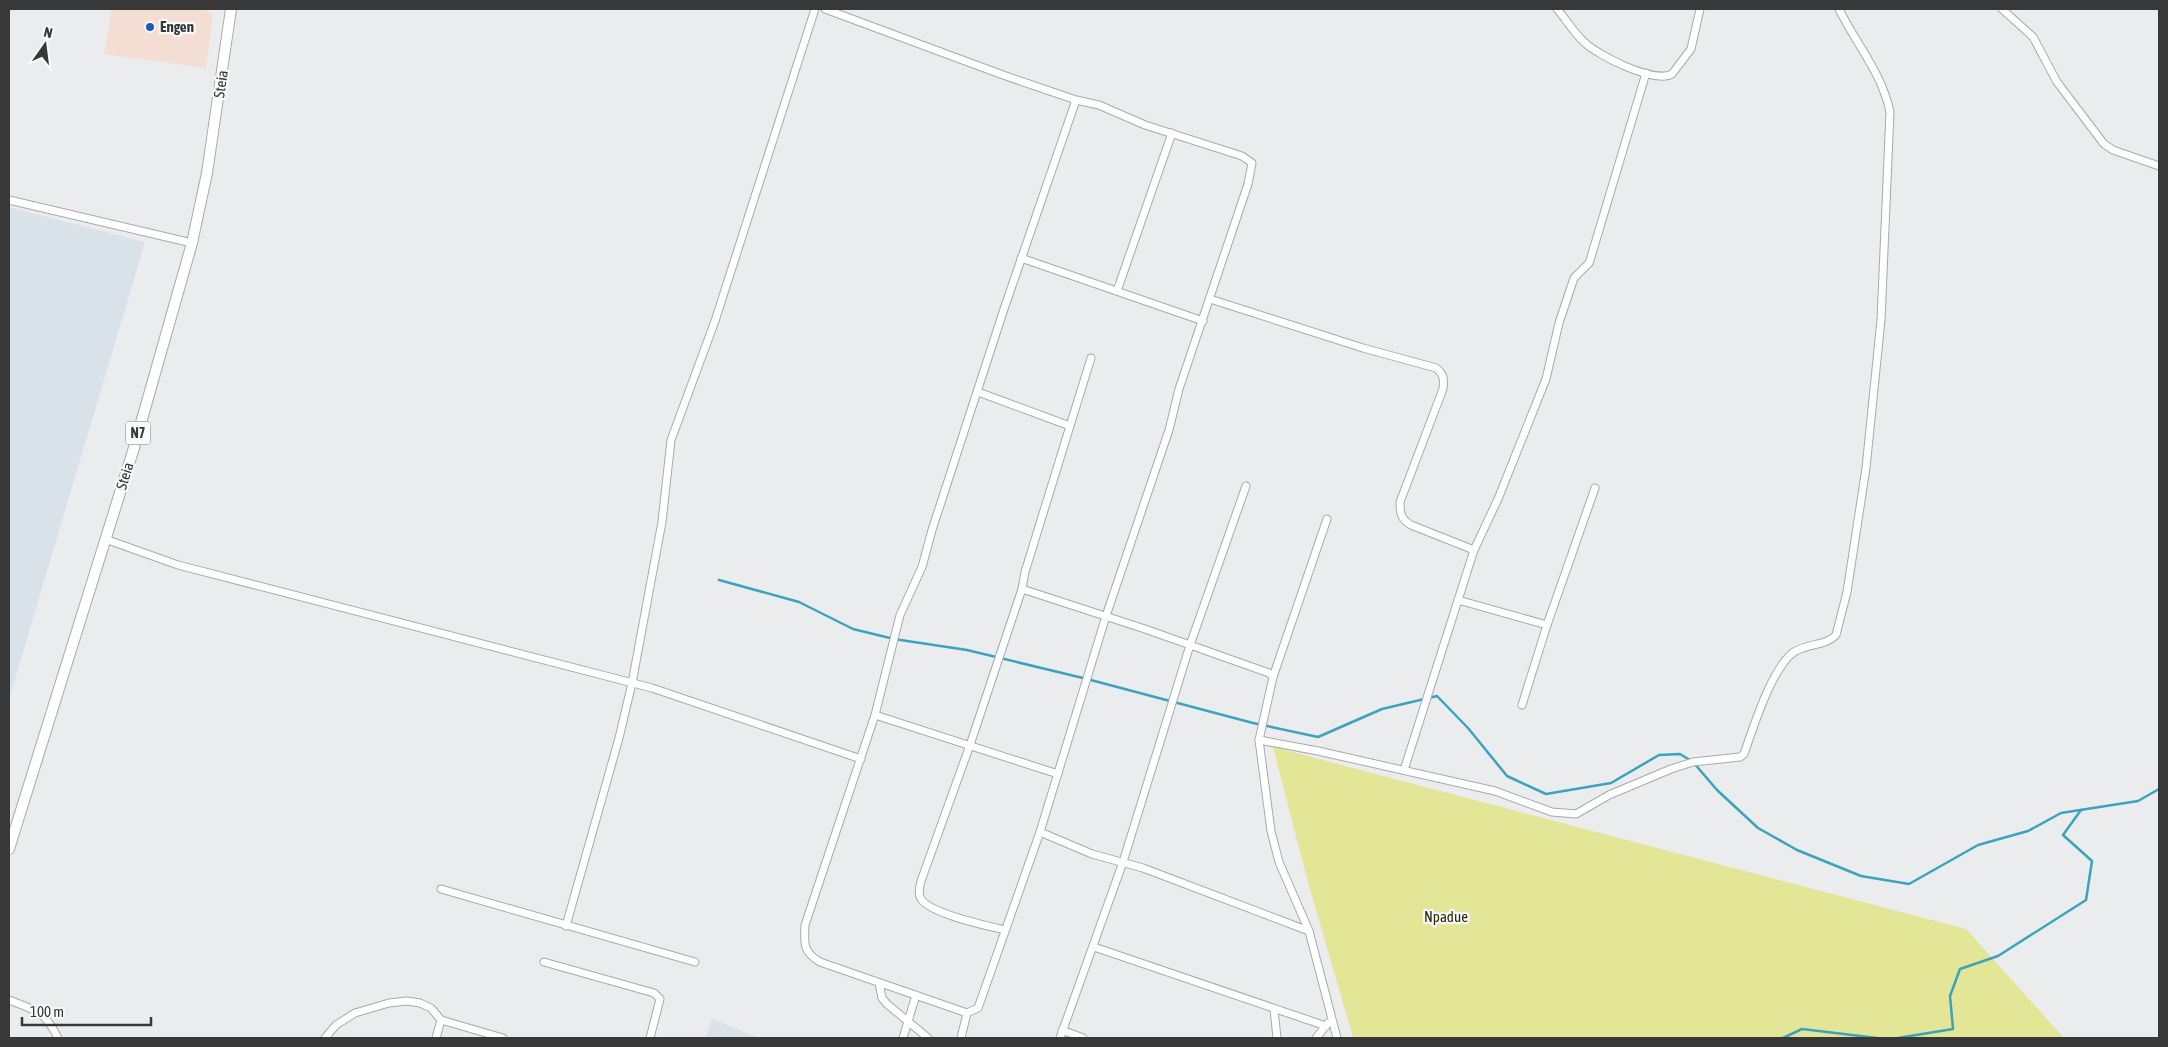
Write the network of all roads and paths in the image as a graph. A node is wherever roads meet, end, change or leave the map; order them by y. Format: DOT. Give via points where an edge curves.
graph roads {
  1 [pos="231,9"];
  2 [pos="815,9"];
  3 [pos="825,9"];
  4 [pos="1557,9"];
  5 [pos="1700,9"];
  6 [pos="1839,9"];
  7 [pos="2002,9"];
  8 [pos="1646,73"];
  9 [pos="1076,100"];
  10 [pos="1172,133"];
  11 [pos="2159,166"];
  12 [pos="9,200"];
  13 [pos="192,243"];
  14 [pos="1021,258"];
  15 [pos="1117,291"];
  16 [pos="1210,299"];
  17 [pos="1203,321"];
  18 [pos="1092,358"];
  19 [pos="978,392"];
  20 [pos="1070,426"];
  21 [pos="1246,486"];
  22 [pos="1595,488"];
  23 [pos="1327,519"];
  24 [pos="105,539"];
  25 [pos="1474,550"];
  26 [pos="1022,590"];
  27 [pos="1458,600"];
  28 [pos="1106,616"];
  29 [pos="1547,626"];
  30 [pos="1190,645"];
  31 [pos="1273,677"];
  32 [pos="632,683"];
  33 [pos="1522,705"];
  34 [pos="875,715"];
  35 [pos="1259,740"];
  36 [pos="970,745"];
  37 [pos="861,759"];
  38 [pos="1404,770"];
  39 [pos="1058,774"];
  40 [pos="1040,832"];
  41 [pos="9,849"];
  42 [pos="1123,862"];
  43 [pos="441,889"];
  44 [pos="566,926"];
  45 [pos="1005,930"];
  46 [pos="1309,931"];
  47 [pos="1094,947"];
  48 [pos="544,962"];
  49 [pos="695,962"];
  50 [pos="879,983"];
  51 [pos="916,995"];
  52 [pos="9,1000"];
  53 [pos="1274,1008"];
  54 [pos="967,1013"];
  55 [pos="1333,1017"];
  56 [pos="441,1020"];
  57 [pos="908,1022"];
  58 [pos="1326,1026"];
  59 [pos="1062,1030"];
  60 [pos="58,1038"];
  61 [pos="325,1038"];
  62 [pos="436,1038"];
  63 [pos="503,1038"];
  64 [pos="650,1038"];
  65 [pos="903,1038"];
  66 [pos="928,1038"];
  67 [pos="961,1038"];
  68 [pos="1060,1038"];
  69 [pos="1083,1038"];
  70 [pos="1277,1038"];
  71 [pos="1316,1038"];
  72 [pos="1337,1038"];
  1 -- 13 [label="main road, Steia / N7" via="207,173"];
  2 -- 32 [label="street" via="716,321 671,440 662,522"];
  3 -- 9 [label="street"];
  4 -- 8 [label="street" via="1592,49 1621,65"];
  5 -- 8 [label="street" via="1692,45 1672,74"];
  6 -- 38 [label="street" via="1880,79 1890,112 1883,302 1867,458 1847,592 1836,634 1831,640 1809,644 1793,652 1781,666 1740,757 1693,762 1671,769 1609,795 1576,814 1552,812 1495,791"];
  7 -- 11 [label="street" via="2033,37 2058,82 2104,144"];
  8 -- 25 [label="street" via="1591,257 1574,278 1546,379"];
  9 -- 10 [label="street" via="1099,105"];
  9 -- 14 [label="street"];
  10 -- 15 [label="street"];
  10 -- 16 [label="street" via="1242,156 1252,163"];
  12 -- 13 [label="street"];
  13 -- 24 [label="main road, Steia / N7"];
  14 -- 15 [label="street"];
  14 -- 19 [label="street"];
  15 -- 17 [label="street"];
  16 -- 17 [label="street"];
  16 -- 25 [label="street" via="1442,372 1443,389 1400,502 1400,512 1403,520 1411,525"];
  17 -- 28 [label="street"];
  18 -- 20 [label="street"];
  19 -- 20 [label="street"];
  19 -- 34 [label="street" via="927,553 900,615"];
  20 -- 26 [label="street"];
  21 -- 30 [label="street"];
  22 -- 29 [label="street"];
  23 -- 31 [label="street"];
  24 -- 32 [label="street" via="178,565"];
  24 -- 41 [label="main road, Steia / N7"];
  25 -- 27 [label="street"];
  26 -- 28 [label="street"];
  26 -- 36 [label="street"];
  27 -- 29 [label="street"];
  27 -- 38 [label="street"];
  28 -- 30 [label="street"];
  28 -- 39 [label="street"];
  29 -- 33 [label="street"];
  30 -- 31 [label="street"];
  30 -- 42 [label="street"];
  31 -- 35 [label="street"];
  32 -- 37 [label="street"];
  32 -- 44 [label="street"];
  34 -- 36 [label="street"];
  34 -- 37 [label="street"];
  35 -- 38 [label="street"];
  35 -- 46 [label="street" via="1271,831 1279,862"];
  36 -- 39 [label="street"];
  36 -- 45 [label="street" via="921,881 920,898 927,906 939,911"];
  37 -- 50 [label="street" via="805,925 804,944 809,956 820,962"];
  39 -- 40 [label="street"];
  40 -- 42 [label="street" via="1092,854"];
  40 -- 45 [label="street"];
  42 -- 46 [label="street"];
  42 -- 47 [label="street"];
  43 -- 44 [label="street"];
  44 -- 49 [label="street"];
  45 -- 54 [label="street" via="978,1008"];
  46 -- 55 [label="street"];
  47 -- 53 [label="street"];
  47 -- 59 [label="street"];
  48 -- 64 [label="street" via="654,993 660,1000"];
  50 -- 51 [label="street"];
  50 -- 57 [label="street" via="882,998"];
  51 -- 54 [label="street"];
  51 -- 57 [label="street"];
  52 -- 60 [label="street" via="41,1012"];
  53 -- 58 [label="street"];
  53 -- 70 [label="street"];
  54 -- 67 [label="street"];
  55 -- 58 [label="street"];
  55 -- 72 [label="street"];
  56 -- 61 [label="street" via="431,1008 420,1003 389,1003 344,1019"];
  56 -- 62 [label="street"];
  56 -- 63 [label="street"];
  57 -- 65 [label="street"];
  57 -- 66 [label="street"];
  58 -- 71 [label="street"];
  59 -- 68 [label="street"];
  59 -- 69 [label="street"];
}
